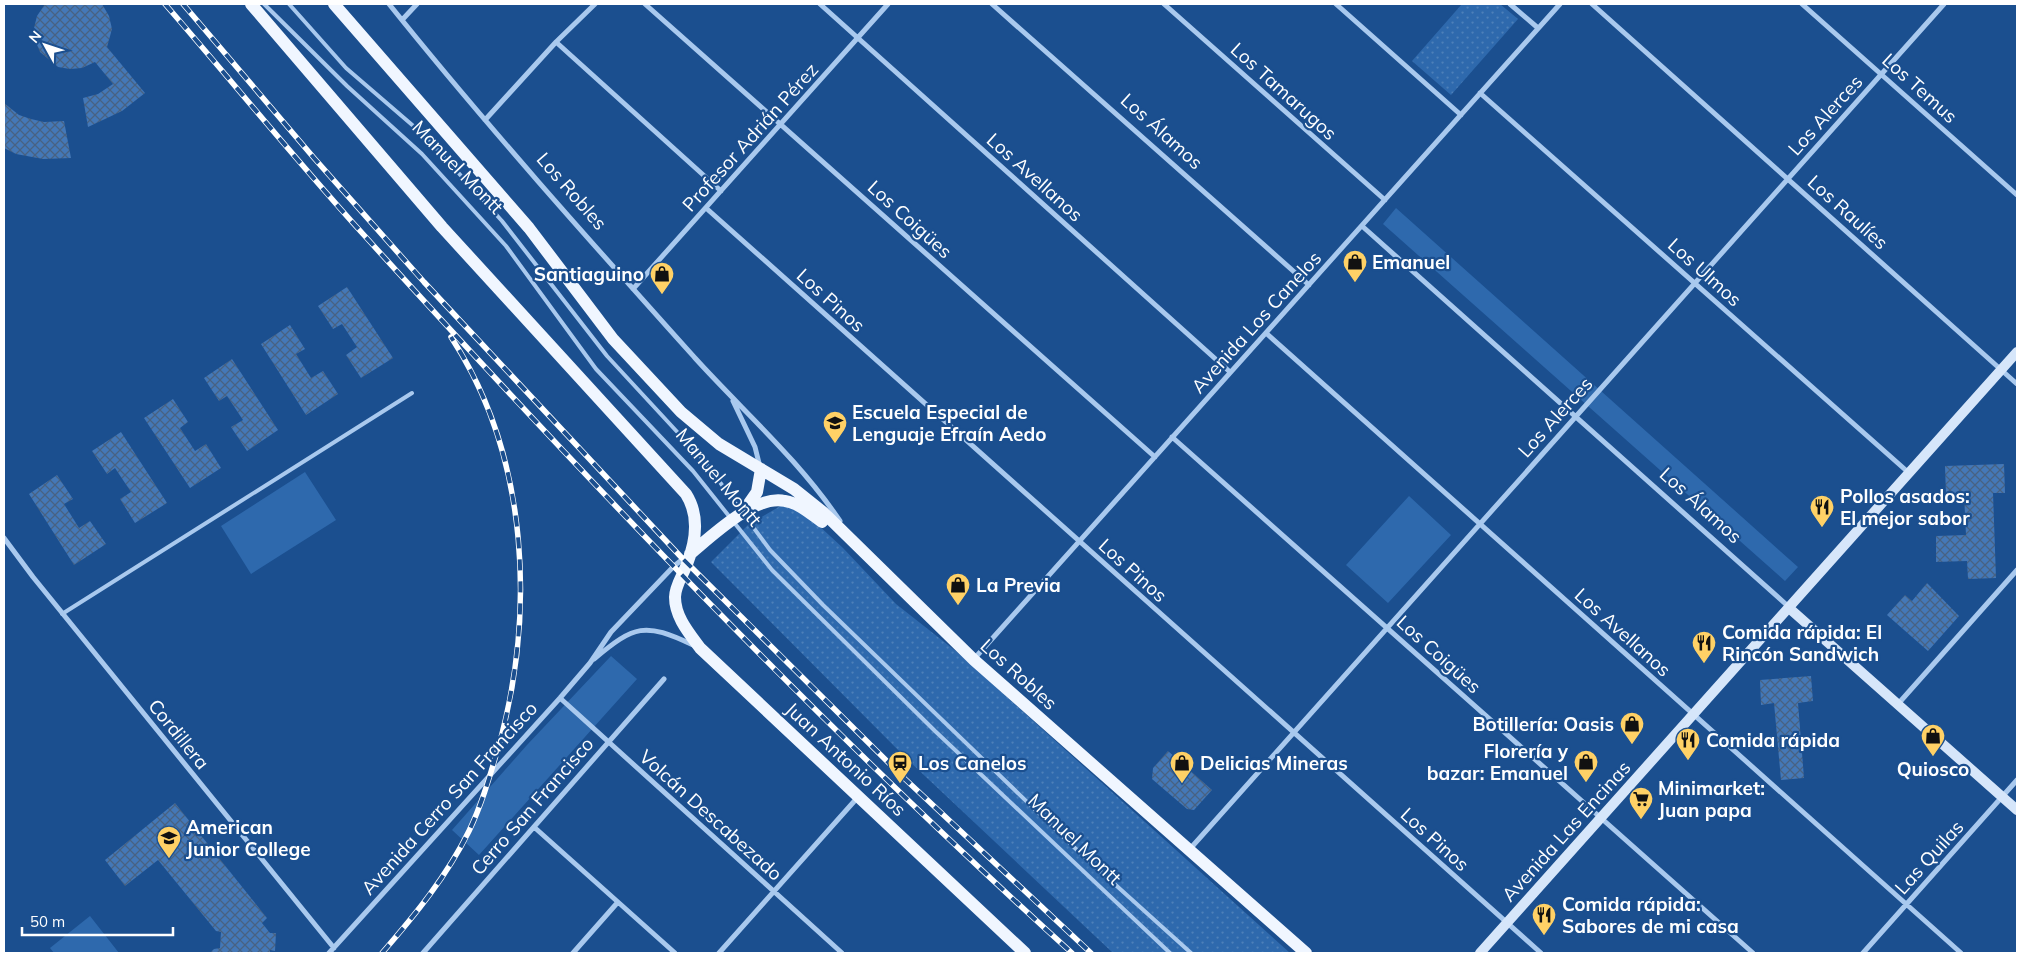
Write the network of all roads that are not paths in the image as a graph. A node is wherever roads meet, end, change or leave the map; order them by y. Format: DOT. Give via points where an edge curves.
graph roads {
  1 [pos="251,4"];
  2 [pos="264,4"];
  3 [pos="289,4"];
  4 [pos="334,4"];
  5 [pos="389,4"];
  6 [pos="416,4"];
  7 [pos="595,4"];
  8 [pos="645,4"];
  9 [pos="820,4"];
  10 [pos="888,4"];
  11 [pos="992,4"];
  12 [pos="1164,4"];
  13 [pos="1336,4"];
  14 [pos="1510,4"];
  15 [pos="1560,4"];
  16 [pos="1592,4"];
  17 [pos="1802,4"];
  18 [pos="1944,4"];
  19 [pos="402,20"];
  20 [pos="1538,28"];
  21 [pos="858,38"];
  22 [pos="556,42"];
  23 [pos="1881,74"];
  24 [pos="1480,93"];
  25 [pos="1461,115"];
  26 [pos="485,120"];
  27 [pos="780,124"];
  28 [pos="1788,178"];
  29 [pos="721,191"];
  30 [pos="2017,196"];
  31 [pos="1385,200"];
  32 [pos="706,208"];
  33 [pos="1362,226"];
  34 [pos="1695,283"];
  35 [pos="1309,285"];
  36 [pos="633,288"];
  37 [pos="1266,333"];
  38 [pos="2017,352"];
  39 [pos="2002,370"];
  40 [pos="1230,372"];
  41 [pos="2017,384"];
  42 [pos="412,393"];
  43 [pos="732,399"];
  44 [pos="1575,416"];
  45 [pos="1172,437"];
  46 [pos="1155,457"];
  47 [pos="761,469"];
  48 [pos="1909,474"];
  49 [pos="738,516"];
  50 [pos="1479,524"];
  51 [pos="4,538"];
  52 [pos="1079,542"];
  53 [pos="856,546"];
  54 [pos="690,554"];
  55 [pos="2017,570"];
  56 [pos="682,575"];
  57 [pos="1789,608"];
  58 [pos="62,614"];
  59 [pos="1386,628"];
  60 [pos="700,648"];
  61 [pos="974,660"];
  62 [pos="590,663"];
  63 [pos="664,679"];
  64 [pos="560,698"];
  65 [pos="1898,704"];
  66 [pos="1693,714"];
  67 [pos="1293,732"];
  68 [pos="607,742"];
  69 [pos="2017,780"];
  70 [pos="858,797"];
  71 [pos="2002,797"];
  72 [pos="2017,810"];
  73 [pos="1601,818"];
  74 [pos="534,827"];
  75 [pos="1189,850"];
  76 [pos="773,891"];
  77 [pos="618,902"];
  78 [pos="1906,905"];
  79 [pos="1507,923"];
  80 [pos="334,948"];
  81 [pos="329,953"];
  82 [pos="423,953"];
  83 [pos="573,953"];
  84 [pos="675,953"];
  85 [pos="719,953"];
  86 [pos="842,953"];
  87 [pos="1025,953"];
  88 [pos="1170,953"];
  89 [pos="1191,953"];
  90 [pos="1306,953"];
  91 [pos="1480,953"];
  92 [pos="1541,953"];
  93 [pos="1753,953"];
  94 [pos="1863,953"];
  95 [pos="1960,953"];
  1 -- 54 [label="main road, Manuel Montt" via="436,220 686,494 695,522"];
  2 -- 49 [label="lane, Manuel Montt" via="442,175 521,264 596,369"];
  3 -- 49 [label="lane, Manuel Montt" via="346,68 425,136 502,221 607,356 705,462"];
  4 -- 47 [label="main road, Manuel Montt" via="534,234 592,313 637,366 701,430"];
  5 -- 19 [label="street, Los Robles"];
  6 -- 19 [label="street"];
  7 -- 22 [label="street"];
  8 -- 27 [label="street, Los Coigües"];
  9 -- 21 [label="street, Los Avellanos"];
  10 -- 21 [label="street, Profesor Adrián Pérez"];
  11 -- 35 [label="street, Los Álamos"];
  12 -- 31 [label="street, Los Tamarugos"];
  13 -- 25 [label="street"];
  14 -- 20 [label="street"];
  15 -- 20 [label="street, Avenida Los Canelos"];
  16 -- 28 [label="street, Los Raulíes"];
  17 -- 23 [label="street, Los Temus"];
  18 -- 23 [label="street, Los Alerces"];
  19 -- 26 [label="street, Los Robles"];
  20 -- 24 [label="street, Avenida Los Canelos"];
  21 -- 27 [label="street, Profesor Adrián Pérez"];
  21 -- 40 [label="street, Los Avellanos"];
  22 -- 26 [label="street"];
  22 -- 29 [label="street"];
  23 -- 28 [label="street, Los Alerces"];
  23 -- 30 [label="street, Los Temus"];
  24 -- 25 [label="street, Avenida Los Canelos"];
  24 -- 34 [label="street, Los Ulmos"];
  25 -- 31 [label="street, Avenida Los Canelos"];
  26 -- 36 [label="street, Los Robles"];
  27 -- 29 [label="street, Profesor Adrián Pérez"];
  27 -- 46 [label="street, Los Coigües"];
  28 -- 34 [label="street, Los Alerces"];
  28 -- 39 [label="street, Los Raulíes"];
  29 -- 32 [label="street, Profesor Adrián Pérez"];
  31 -- 33 [label="street, Avenida Los Canelos"];
  32 -- 36 [label="street, Profesor Adrián Pérez"];
  32 -- 52 [label="street, Los Pinos"];
  33 -- 35 [label="street, Avenida Los Canelos"];
  33 -- 44 [label="street, Los Álamos"];
  34 -- 44 [label="street, Los Alerces"];
  34 -- 48 [label="street, Los Ulmos"];
  35 -- 37 [label="street, Avenida Los Canelos"];
  36 -- 43 [label="street, Los Robles"];
  37 -- 40 [label="street, Avenida Los Canelos"];
  37 -- 50 [label="street, Los Avellanos"];
  38 -- 39 [label="street, Avenida Las Encinas"];
  39 -- 41 [label="street, Los Raulíes"];
  39 -- 48 [label="street, Avenida Las Encinas"];
  40 -- 45 [label="street, Avenida Los Canelos"];
  42 -- 58 [label="lane"];
  43 -- 47 [label="street, Los Robles" via="755,447"];
  43 -- 53 [label="street, Los Robles" via="781,446 820,491"];
  44 -- 50 [label="street, Los Alerces"];
  44 -- 57 [label="street, Los Álamos"];
  45 -- 46 [label="street, Avenida Los Canelos"];
  45 -- 59 [label="street, Los Coigües"];
  46 -- 52 [label="street, Avenida Los Canelos"];
  47 -- 49 [label="main road" via="757,492"];
  47 -- 53 [label="main road, Manuel Montt" via="824,513"];
  48 -- 57 [label="street, Avenida Las Encinas"];
  49 -- 53 [label="main road" via="769,501 786,501 809,512"];
  49 -- 54 [label="main road"];
  49 -- 88 [label="lane, Manuel Montt" via="772,570 934,731"];
  49 -- 89 [label="lane, Manuel Montt" via="823,605 1078,851"];
  50 -- 59 [label="street, Los Alerces"];
  50 -- 66 [label="street, Los Avellanos"];
  51 -- 58 [label="street, Cordillera"];
  52 -- 61 [label="street, Avenida Los Canelos"];
  52 -- 67 [label="street, Los Pinos"];
  53 -- 61 [label="main road, Los Robles"];
  54 -- 56 [label="main road, Manuel Montt"];
  54 -- 62 [label="street" via="674,566 611,632"];
  55 -- 65 [label="street"];
  56 -- 60 [label="main road, Juan Antonio Ríos" via="675,595 677,612"];
  57 -- 65 [label="street, Los Álamos"];
  57 -- 66 [label="street, Avenida Las Encinas"];
  58 -- 80 [label="street, Cordillera"];
  59 -- 67 [label="street, Los Alerces"];
  59 -- 73 [label="street, Los Coigües"];
  60 -- 62 [label="street" via="665,632 642,629 628,633"];
  60 -- 70 [label="main road, Juan Antonio Ríos"];
  61 -- 75 [label="main road, Los Robles"];
  62 -- 64 [label="street, Avenida Cerro San Francisco"];
  63 -- 68 [label="street, Cerro San Francisco"];
  64 -- 68 [label="street, Volcán Descabezado"];
  64 -- 80 [label="street, Avenida Cerro San Francisco"];
  65 -- 71 [label="street, Los Álamos"];
  66 -- 73 [label="street, Avenida Las Encinas"];
  66 -- 78 [label="street, Los Avellanos"];
  67 -- 75 [label="street, Los Alerces"];
  67 -- 79 [label="street, Los Pinos"];
  68 -- 74 [label="street, Cerro San Francisco"];
  68 -- 76 [label="street, Volcán Descabezado"];
  69 -- 71 [label="street, Las Quilas"];
  70 -- 76 [label="street"];
  70 -- 87 [label="main road, Juan Antonio Ríos"];
  71 -- 72 [label="street, Los Álamos"];
  71 -- 78 [label="street, Las Quilas"];
  73 -- 79 [label="street, Avenida Las Encinas"];
  73 -- 93 [label="street, Los Coigües"];
  74 -- 77 [label="street"];
  74 -- 82 [label="street, Cerro San Francisco"];
  75 -- 90 [label="main road, Los Robles"];
  76 -- 85 [label="street"];
  76 -- 86 [label="street, Volcán Descabezado"];
  77 -- 83 [label="street"];
  77 -- 84 [label="street"];
  78 -- 94 [label="street, Las Quilas"];
  78 -- 95 [label="street, Los Avellanos"];
  79 -- 91 [label="street, Avenida Las Encinas"];
  79 -- 92 [label="street, Los Pinos"];
  80 -- 81 [label="street, Avenida Cerro San Francisco"];
}
